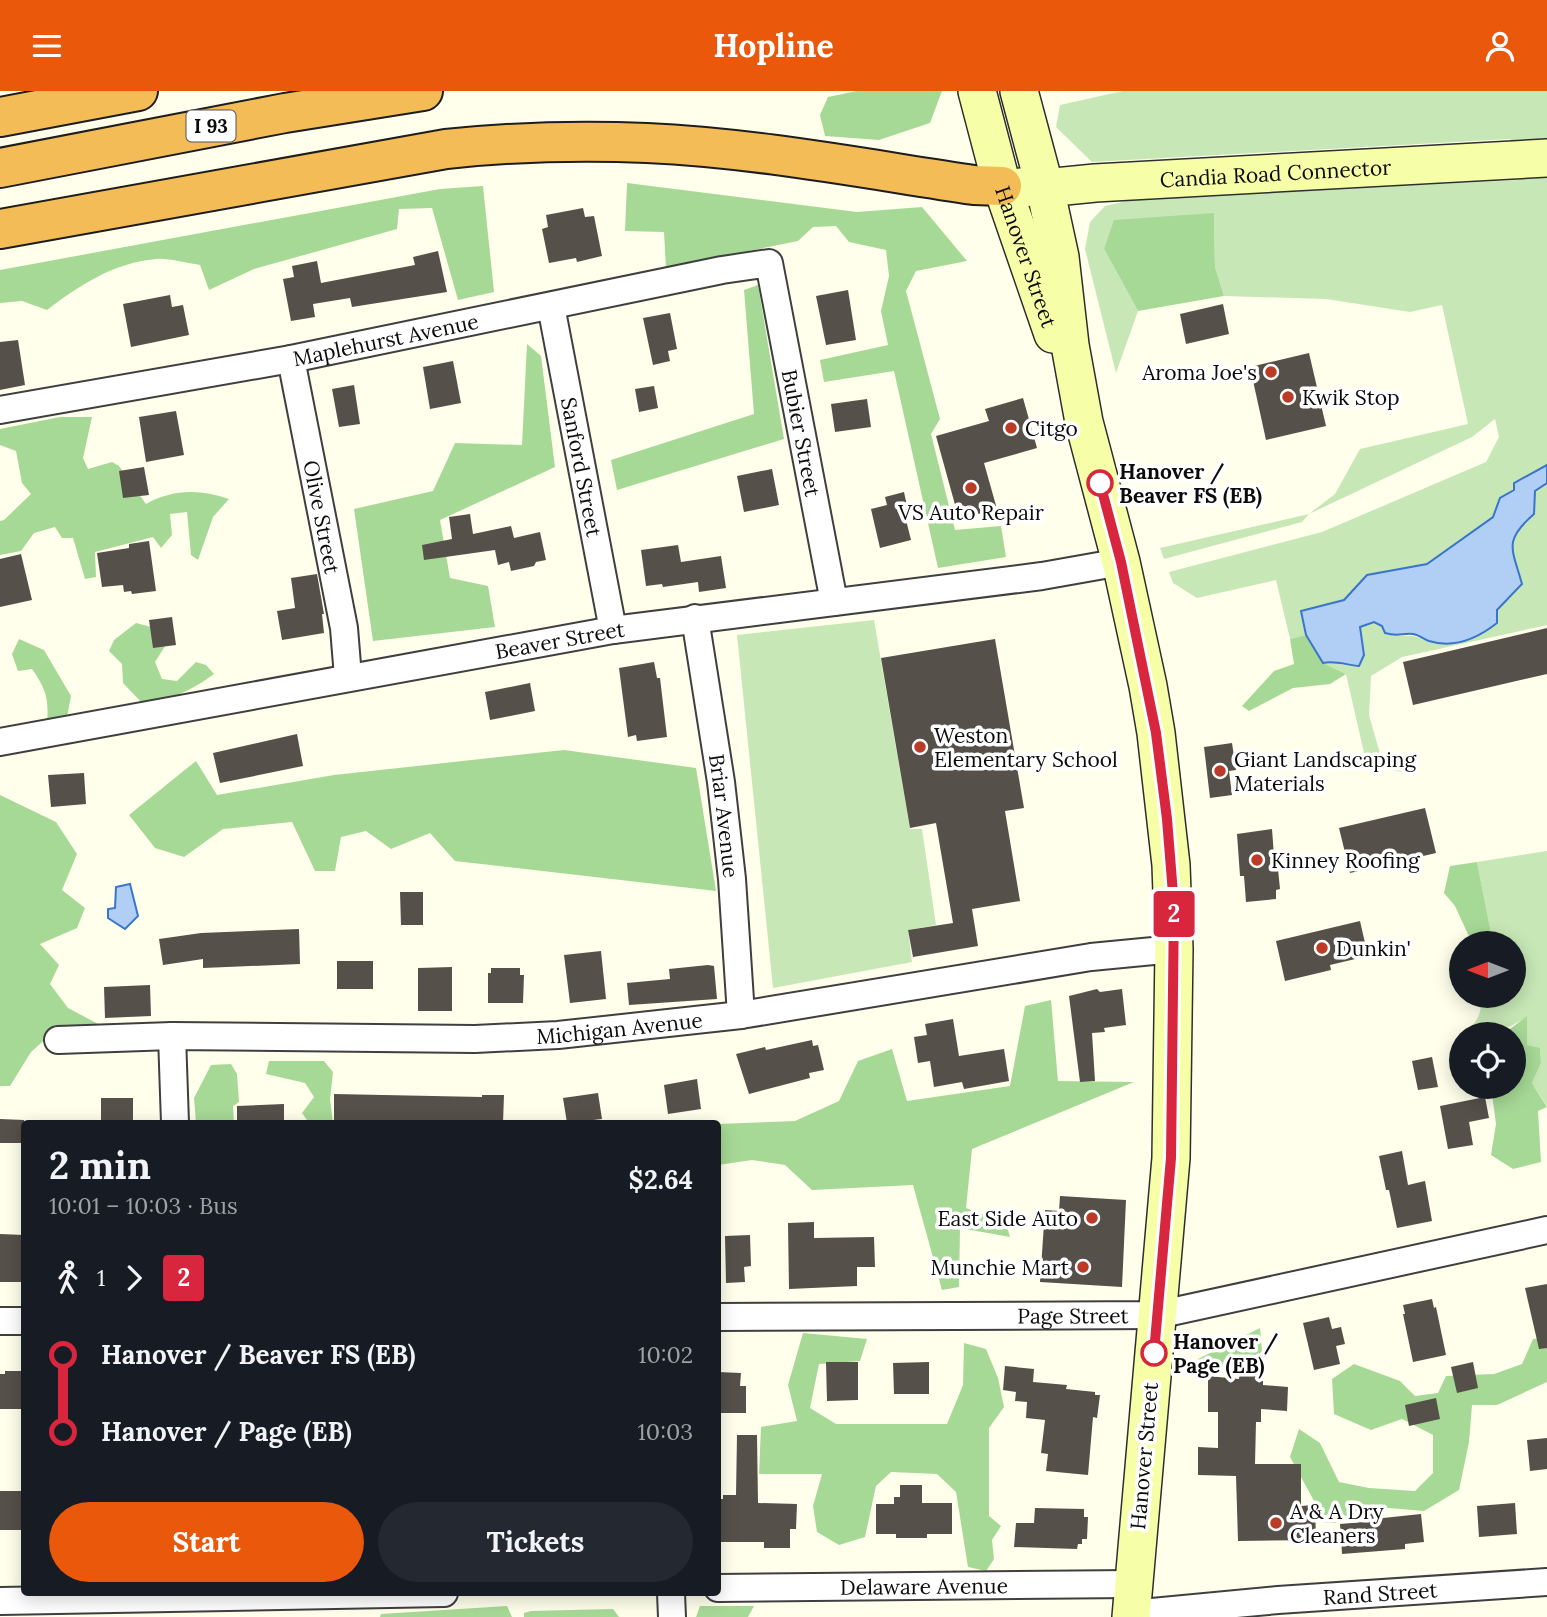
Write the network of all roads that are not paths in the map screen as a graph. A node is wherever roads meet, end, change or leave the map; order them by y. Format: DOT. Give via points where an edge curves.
graph roads {
  1 [pos="138,91"];
  2 [pos="423,91"];
  3 [pos="977,91"];
  4 [pos="1019,91"];
  5 [pos="0,117"];
  6 [pos="1547,158"];
  7 [pos="0,168"];
  8 [pos="1002,186"];
  9 [pos="1045,188"];
  10 [pos="0,229"];
  11 [pos="769,263"];
  12 [pos="551,306"];
  13 [pos="291,359"];
  14 [pos="0,410"];
  15 [pos="1084,422"];
  16 [pos="1121,562"];
  17 [pos="834,602"];
  18 [pos="695,618"];
  19 [pos="613,629"];
  20 [pos="348,677"];
  21 [pos="0,742"];
  22 [pos="1174,949"];
  23 [pos="741,1016"];
  24 [pos="172,1035"];
  25 [pos="58,1040"];
  26 [pos="175,1120"];
  27 [pos="1547,1230"];
  28 [pos="1157,1315"];
  29 [pos="721,1317"];
  30 [pos="0,1321"];
  31 [pos="21,1321"];
  32 [pos="1547,1582"];
  33 [pos="721,1588"];
  34 [pos="360,1596"];
  35 [pos="671,1596"];
  36 [pos="0,1601"];
  37 [pos="191,1602"];
  38 [pos="1131,1605"];
  39 [pos="672,1617"];
  1 -- 5 [label="highway"];
  2 -- 7 [label="highway, I 93"];
  3 -- 8 [label="main road, Hanover Street"];
  4 -- 9 [label="main road, Hanover Street"];
  6 -- 9 [label="main road, Candia Road Connector"];
  8 -- 9 [label="main road, Candia Road Connector"];
  8 -- 10 [label="highway" via="648,143 503,143 433,151"];
  8 -- 15 [label="main road, Hanover Street"];
  9 -- 15 [label="main road, Hanover Street"];
  11 -- 12 [label="street, Maplehurst Avenue"];
  11 -- 17 [label="street, Bubier Street"];
  12 -- 13 [label="street, Maplehurst Avenue"];
  12 -- 19 [label="street, Sanford Street"];
  13 -- 14 [label="street, Maplehurst Avenue"];
  13 -- 20 [label="street, Olive Street" via="344,628"];
  15 -- 16 [label="main road, Hanover Street"];
  16 -- 17 [label="street, Beaver Street"];
  16 -- 22 [label="main road, Hanover Street" via="1156,733 1167,819"];
  17 -- 18 [label="street, Beaver Street"];
  18 -- 19 [label="street, Beaver Street"];
  18 -- 23 [label="street, Briar Avenue" via="721,782"];
  19 -- 20 [label="street, Beaver Street"];
  20 -- 21 [label="street, Beaver Street"];
  22 -- 23 [label="street, Michigan Avenue" via="1091,957"];
  22 -- 28 [label="main road, Hanover Street" via="1171,1158"];
  23 -- 24 [label="street, Michigan Avenue" via="475,1039"];
  24 -- 25 [label="street, Michigan Avenue"];
  24 -- 26 [label="street"];
  27 -- 28 [label="street, Page Street"];
  28 -- 29 [label="street, Page Street"];
  28 -- 38 [label="main road, Hanover Street"];
  30 -- 31 [label="street"];
  32 -- 38 [label="street, Rand Street"];
  33 -- 38 [label="street, Delaware Avenue"];
  34 -- 37 [label="street"];
  35 -- 39 [label="street"];
  36 -- 37 [label="street"];
}
